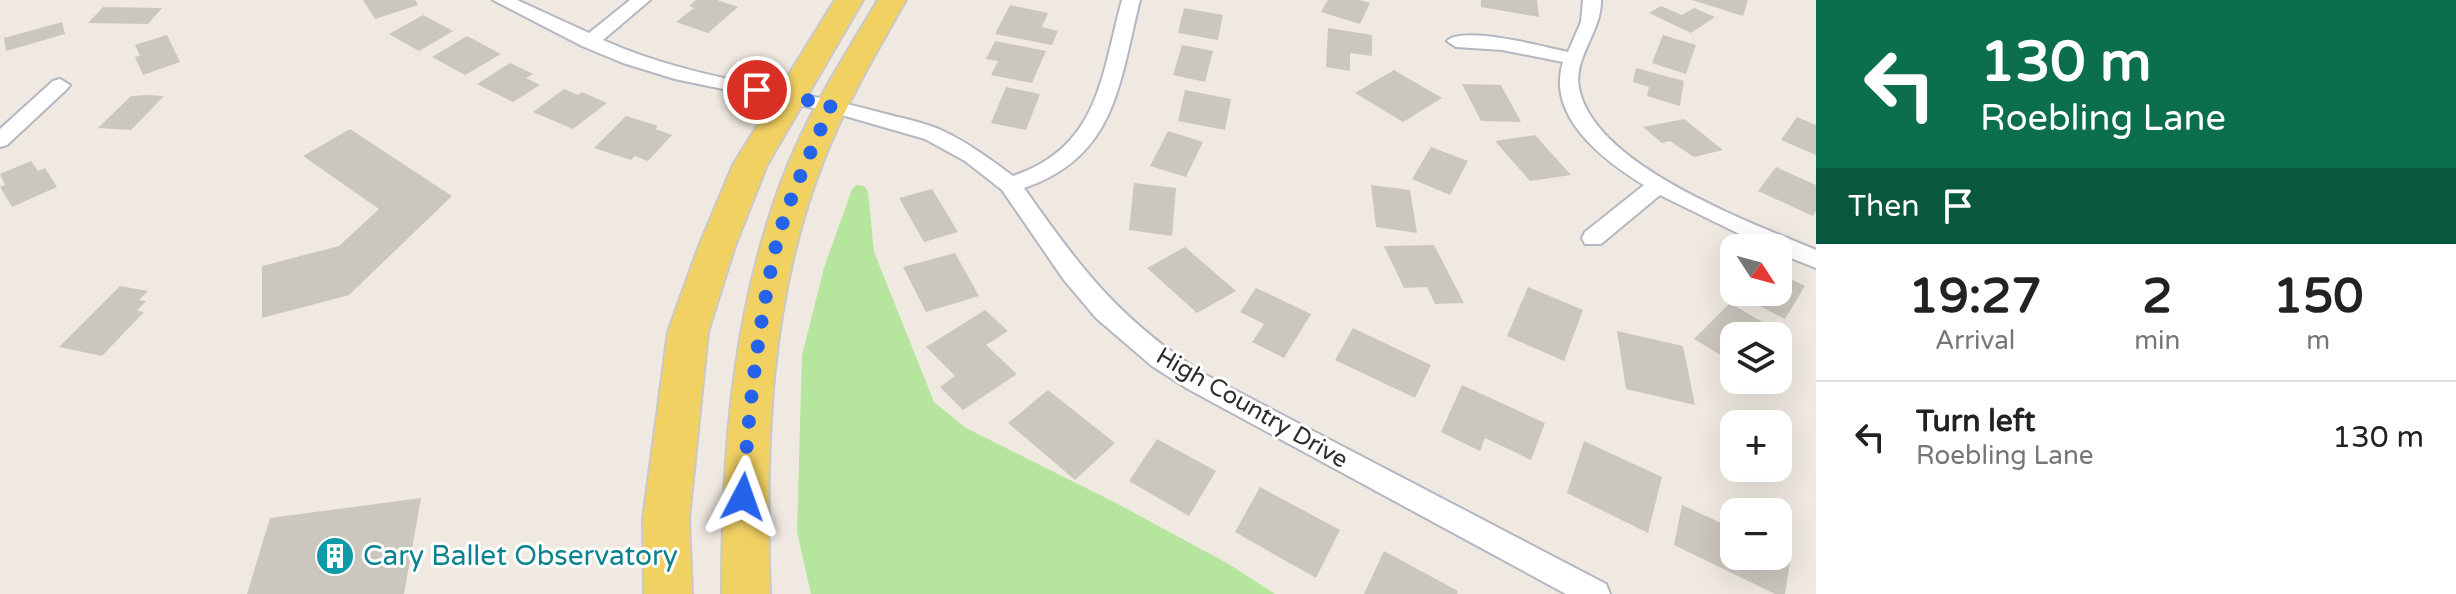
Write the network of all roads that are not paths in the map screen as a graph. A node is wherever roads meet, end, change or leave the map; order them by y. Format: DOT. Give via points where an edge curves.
graph roads {
  1 [pos="502,0"];
  2 [pos="641,0"];
  3 [pos="849,0"];
  4 [pos="892,0"];
  5 [pos="1131,0"];
  6 [pos="1592,0"];
  7 [pos="1456,41"];
  8 [pos="589,42"];
  9 [pos="1575,59"];
  10 [pos="60,85"];
  11 [pos="792,96"];
  12 [pos="831,105"];
  13 [pos="0,140"];
  14 [pos="1010,185"];
  15 [pos="1657,186"];
  16 [pos="1593,238"];
  17 [pos="1816,260"];
  18 [pos="668,594"];
  19 [pos="746,594"];
  20 [pos="1595,594"];
  1 -- 8 [label="street, High Country Drive"];
  2 -- 8 [label="street"];
  3 -- 11 [label="main road"];
  4 -- 12 [label="main road"];
  5 -- 14 [label="street" via="1091,131 1052,169"];
  6 -- 9 [label="street" via="1590,23"];
  7 -- 9 [label="street"];
  8 -- 11 [label="street, High Country Drive" via="675,73"];
  9 -- 15 [label="street" via="1569,86 1591,132"];
  10 -- 13 [label="street"];
  11 -- 12 [label="street, High Country Drive"];
  11 -- 18 [label="main road" via="750,165 688,332 666,519"];
  12 -- 14 [label="street, High Country Drive" via="932,134"];
  12 -- 19 [label="main road" via="775,252 758,345 743,497"];
  14 -- 20 [label="street, High Country Drive" via="1072,274 1161,359"];
  15 -- 16 [label="street"];
  15 -- 17 [label="street"];
}
